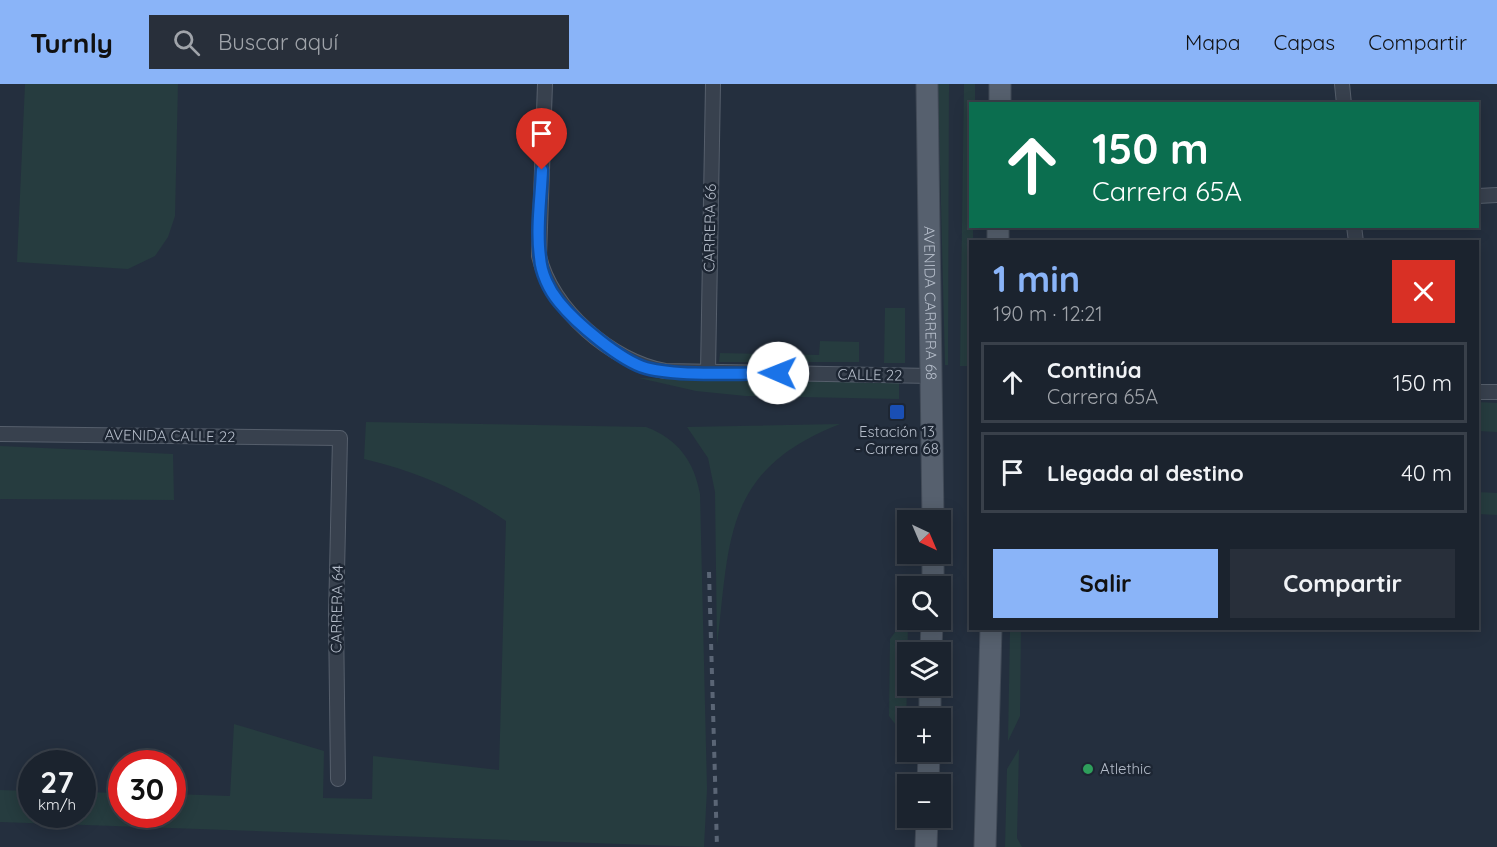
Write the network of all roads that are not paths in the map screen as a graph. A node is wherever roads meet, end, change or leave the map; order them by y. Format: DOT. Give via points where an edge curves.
graph roads {
  1 [pos="546,84"];
  2 [pos="713,84"];
  3 [pos="927,84"];
  4 [pos="1000,84"];
  5 [pos="1342,84"];
  6 [pos="1000,102"];
  7 [pos="1344,102"];
  8 [pos="1497,195"];
  9 [pos="1479,196"];
  10 [pos="708,372"];
  11 [pos="931,376"];
  12 [pos="1479,392"];
  13 [pos="1497,392"];
  14 [pos="0,434"];
  15 [pos="340,438"];
  16 [pos="933,510"];
  17 [pos="991,630"];
  18 [pos="338,779"];
  19 [pos="927,828"];
  20 [pos="926,847"];
  21 [pos="985,847"];
  1 -- 10 [label="street, CALLE 22" via="539,256 544,276 559,302 614,351 644,368"];
  2 -- 10 [label="street, CARRERA 66"];
  3 -- 11 [label="main road, AVENIDA CARRERA 68"];
  4 -- 6 [label="main road"];
  5 -- 7 [label="street"];
  8 -- 9 [label="street"];
  10 -- 11 [label="street, CALLE 22"];
  11 -- 16 [label="main road, AVENIDA CARRERA 68"];
  12 -- 13 [label="street"];
  14 -- 15 [label="street, AVENIDA CALLE 22"];
  15 -- 18 [label="street, CARRERA 64"];
  17 -- 21 [label="main road"];
  19 -- 20 [label="main road"];
}
